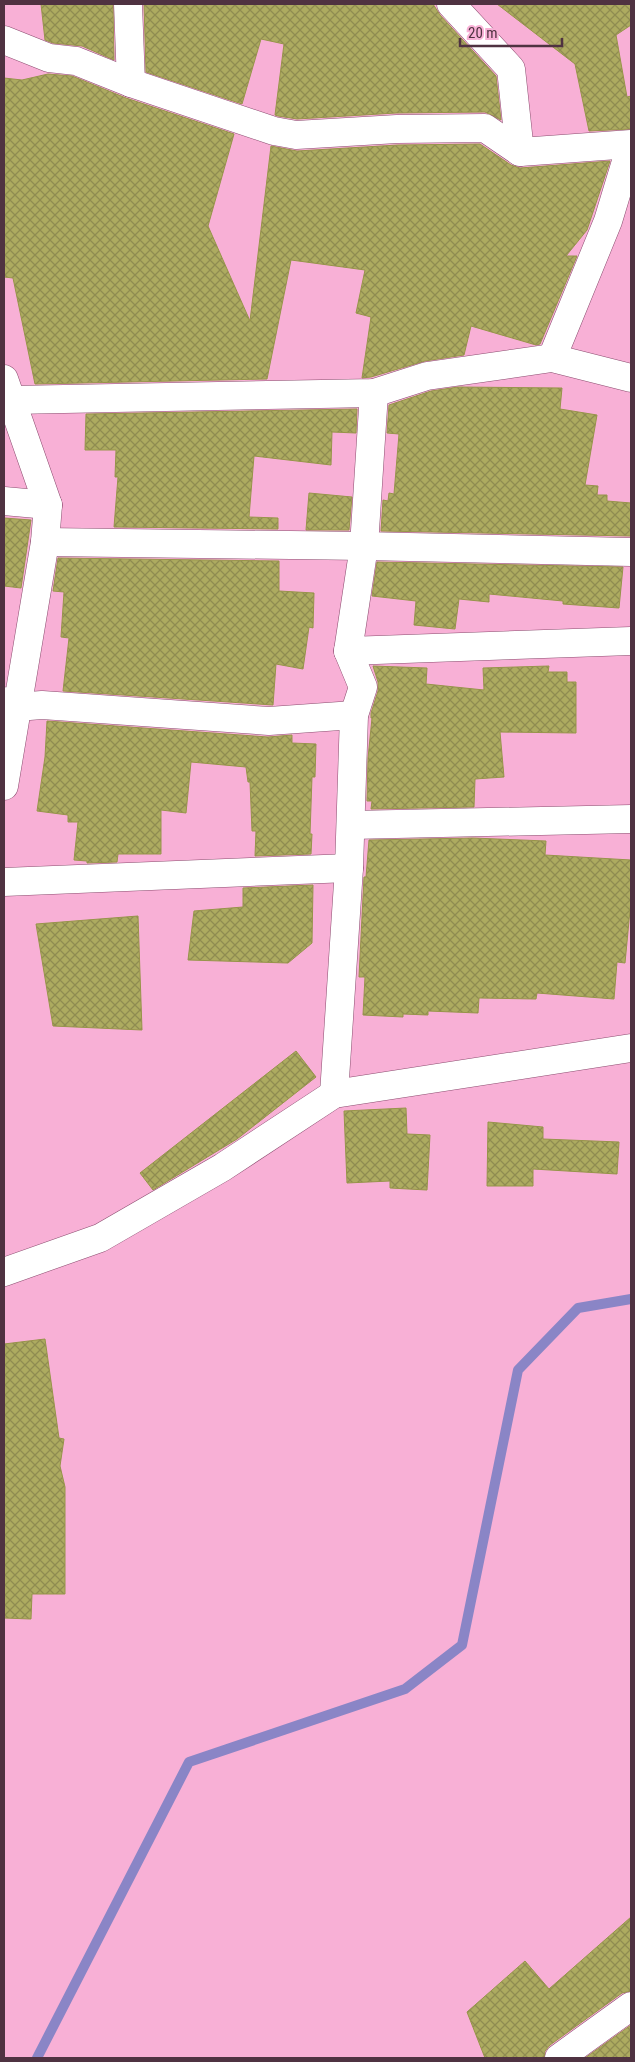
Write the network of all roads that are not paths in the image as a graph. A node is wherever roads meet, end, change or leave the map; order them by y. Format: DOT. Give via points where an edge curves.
graph roads {
  1 [pos="128,4"];
  2 [pos="451,4"];
  3 [pos="4,40"];
  4 [pos="131,83"];
  5 [pos="631,144"];
  6 [pos="520,152"];
  7 [pos="552,358"];
  8 [pos="631,378"];
  9 [pos="8,390"];
  10 [pos="374,393"];
  11 [pos="4,501"];
  12 [pos="48,505"];
  13 [pos="45,542"];
  14 [pos="364,546"];
  15 [pos="631,552"];
  16 [pos="631,641"];
  17 [pos="348,652"];
  18 [pos="10,704"];
  19 [pos="354,715"];
  20 [pos="4,786"];
  21 [pos="631,819"];
  22 [pos="351,825"];
  23 [pos="349,868"];
  24 [pos="4,882"];
  25 [pos="631,1048"];
  26 [pos="334,1094"];
  27 [pos="4,1272"];
  28 [pos="631,2006"];
  29 [pos="558,2058"];
  1 -- 4 [label="street"];
  2 -- 6 [label="street" via="511,70"];
  3 -- 4 [label="street" via="49,58 76,61"];
  4 -- 6 [label="street" via="274,132 296,135 485,128"];
  5 -- 6 [label="street"];
  5 -- 7 [label="street" via="608,221"];
  7 -- 8 [label="street"];
  7 -- 10 [label="street" via="427,376"];
  9 -- 10 [label="street"];
  9 -- 12 [label="street"];
  10 -- 14 [label="street"];
  11 -- 12 [label="street"];
  12 -- 13 [label="street"];
  13 -- 14 [label="street"];
  13 -- 18 [label="street"];
  14 -- 15 [label="street"];
  14 -- 17 [label="street"];
  16 -- 17 [label="street"];
  17 -- 19 [label="street" via="363,687"];
  18 -- 19 [label="street" via="269,722"];
  18 -- 20 [label="street"];
  19 -- 22 [label="street"];
  21 -- 22 [label="street"];
  22 -- 23 [label="street"];
  23 -- 24 [label="street"];
  23 -- 26 [label="street"];
  25 -- 26 [label="street"];
  26 -- 27 [label="street" via="222,1167 100,1238"];
  28 -- 29 [label="street"];
}
